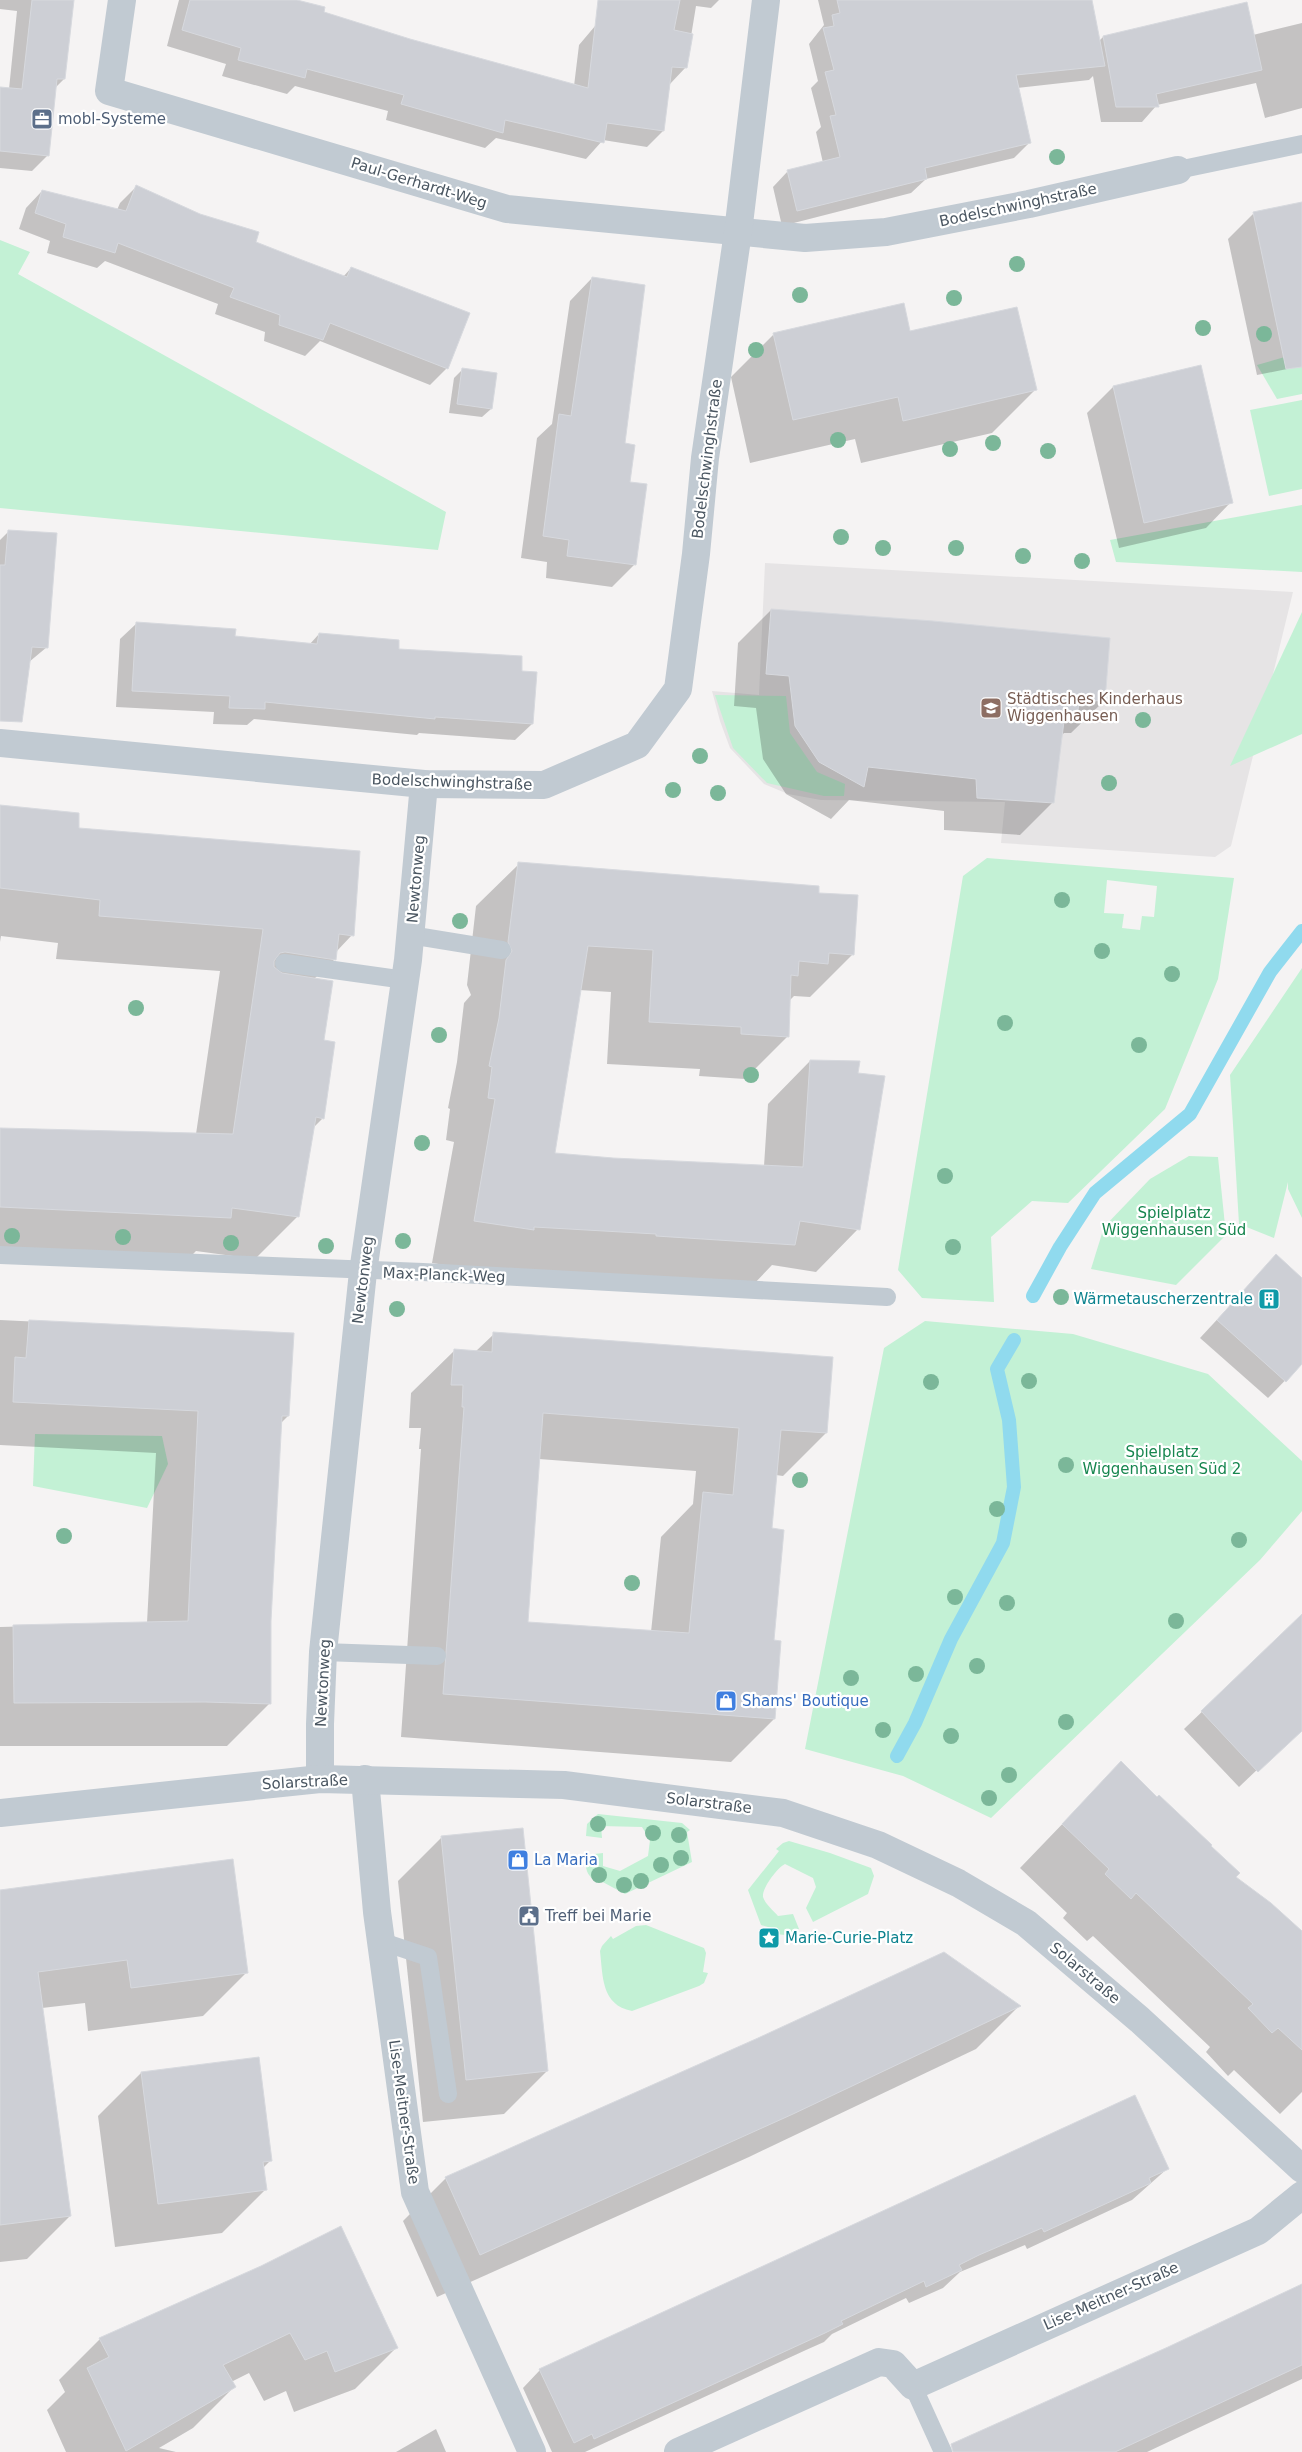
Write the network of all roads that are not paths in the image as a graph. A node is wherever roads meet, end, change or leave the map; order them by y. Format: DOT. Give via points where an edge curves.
graph roads {
  1 [pos="122,0"];
  2 [pos="766,0"];
  3 [pos="1302,144"];
  4 [pos="1178,170"];
  5 [pos="738,232"];
  6 [pos="0,743"];
  7 [pos="424,784"];
  8 [pos="410,935"];
  9 [pos="502,950"];
  10 [pos="284,962"];
  11 [pos="405,980"];
  12 [pos="0,1255"];
  13 [pos="363,1272"];
  14 [pos="887,1297"];
  15 [pos="323,1652"];
  16 [pos="437,1656"];
  17 [pos="320,1779"];
  18 [pos="365,1779"];
  19 [pos="0,1813"];
  20 [pos="380,1941"];
  21 [pos="448,2094"];
  22 [pos="1302,2169"];
  23 [pos="1302,2194"];
  24 [pos="913,2386"];
  25 [pos="532,2452"];
  26 [pos="678,2452"];
  27 [pos="943,2452"];
  1 -- 5 [label="street, Paul-Gerhardt-Weg" via="109,91 507,210"];
  2 -- 5 [label="street, Bodelschwinghstraße"];
  3 -- 4 [label="lane"];
  4 -- 5 [label="street, Bodelschwinghstraße" via="886,232 806,238"];
  5 -- 7 [label="street, Bodelschwinghstraße" via="705,458 678,689 637,745 544,785"];
  6 -- 7 [label="street, Bodelschwinghstraße"];
  7 -- 8 [label="street, Newtonweg"];
  8 -- 9 [label="lane"];
  8 -- 11 [label="street, Newtonweg"];
  10 -- 11 [label="lane"];
  11 -- 13 [label="street, Newtonweg"];
  12 -- 13 [label="lane, Max-Planck-Weg"];
  13 -- 14 [label="lane, Max-Planck-Weg" via="423,1272"];
  13 -- 15 [label="street, Newtonweg"];
  15 -- 16 [label="lane"];
  15 -- 17 [label="street, Newtonweg"];
  17 -- 18 [label="street, Solarstraße"];
  17 -- 19 [label="street, Solarstraße"];
  18 -- 20 [label="street, Lise-Meitner-Straße"];
  18 -- 22 [label="street, Solarstraße" via="564,1785 764,1810 783,1813 878,1845 958,1883 1026,1923 1140,2020"];
  20 -- 21 [label="lane" via="428,1957"];
  20 -- 25 [label="street, Lise-Meitner-Straße" via="415,2192"];
  23 -- 24 [label="street, Lise-Meitner-Straße" via="1258,2231"];
  24 -- 26 [label="street" via="893,2364 879,2362"];
  24 -- 27 [label="lane"];
}
